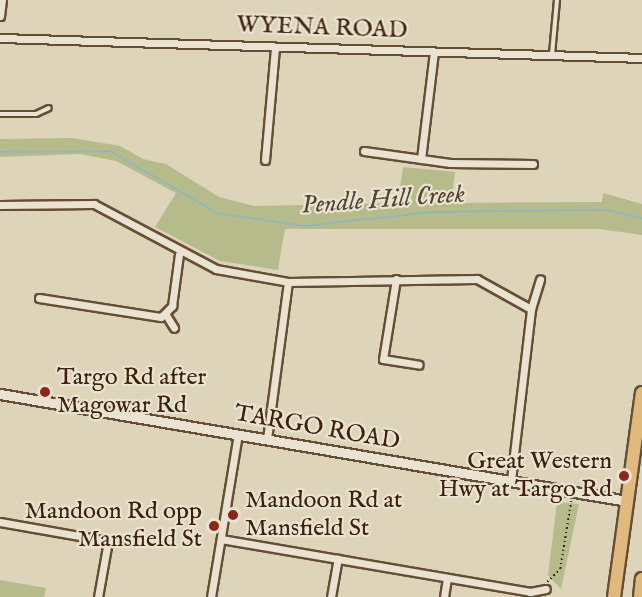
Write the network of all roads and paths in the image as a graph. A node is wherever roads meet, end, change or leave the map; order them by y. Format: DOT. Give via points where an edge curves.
graph roads {
  1 [pos="2,0"];
  2 [pos="557,0"];
  3 [pos="0,16"];
  4 [pos="0,38"];
  5 [pos="275,47"];
  6 [pos="434,52"];
  7 [pos="552,55"];
  8 [pos="642,58"];
  9 [pos="49,108"];
  10 [pos="0,114"];
  11 [pos="364,151"];
  12 [pos="421,159"];
  13 [pos="265,160"];
  14 [pos="533,164"];
  15 [pos="0,205"];
  16 [pos="178,254"];
  17 [pos="396,279"];
  18 [pos="540,279"];
  19 [pos="288,282"];
  20 [pos="39,298"];
  21 [pos="531,309"];
  22 [pos="166,315"];
  23 [pos="174,328"];
  24 [pos="419,365"];
  25 [pos="642,393"];
  26 [pos="0,394"];
  27 [pos="238,434"];
  28 [pos="267,439"];
  29 [pos="511,480"];
  30 [pos="572,491"];
  31 [pos="627,501"];
  32 [pos="0,522"];
  33 [pos="221,539"];
  34 [pos="338,559"];
  35 [pos="447,578"];
  36 [pos="642,579"];
  37 [pos="546,589"];
  38 [pos="98,597"];
  39 [pos="211,597"];
  40 [pos="331,597"];
  41 [pos="444,597"];
  42 [pos="614,597"];
  43 [pos="640,597"];
  1 -- 3 [label="street"];
  2 -- 7 [label="lane"];
  4 -- 5 [label="street, WYENA ROAD"];
  5 -- 6 [label="street, WYENA ROAD"];
  5 -- 13 [label="street"];
  6 -- 7 [label="street, WYENA ROAD"];
  6 -- 12 [label="street"];
  7 -- 8 [label="street, WYENA ROAD"];
  9 -- 10 [label="lane" via="36,114"];
  11 -- 12 [label="street"];
  12 -- 14 [label="street"];
  15 -- 16 [label="street" via="94,204"];
  16 -- 19 [label="street" via="216,269"];
  16 -- 22 [label="street"];
  17 -- 19 [label="street"];
  17 -- 21 [label="street" via="477,279"];
  17 -- 24 [label="street" via="383,359"];
  18 -- 21 [label="street"];
  19 -- 28 [label="street"];
  20 -- 22 [label="street" via="152,318"];
  21 -- 29 [label="street"];
  22 -- 23 [label="street"];
  25 -- 31 [label="highway"];
  26 -- 27 [label="street, TARGO ROAD"];
  27 -- 28 [label="street, TARGO ROAD"];
  27 -- 33 [label="street"];
  28 -- 29 [label="street, TARGO ROAD"];
  29 -- 30 [label="street, TARGO ROAD"];
  30 -- 31 [label="street, TARGO ROAD"];
  30 -- 37 [label="path" via="560,570 547,578"];
  31 -- 42 [label="highway"];
  32 -- 38 [label="street" via="108,541"];
  33 -- 34 [label="street"];
  33 -- 39 [label="street"];
  34 -- 35 [label="street"];
  34 -- 40 [label="street"];
  35 -- 37 [label="street" via="530,592"];
  35 -- 41 [label="street"];
  36 -- 43 [label="highway"];
}
